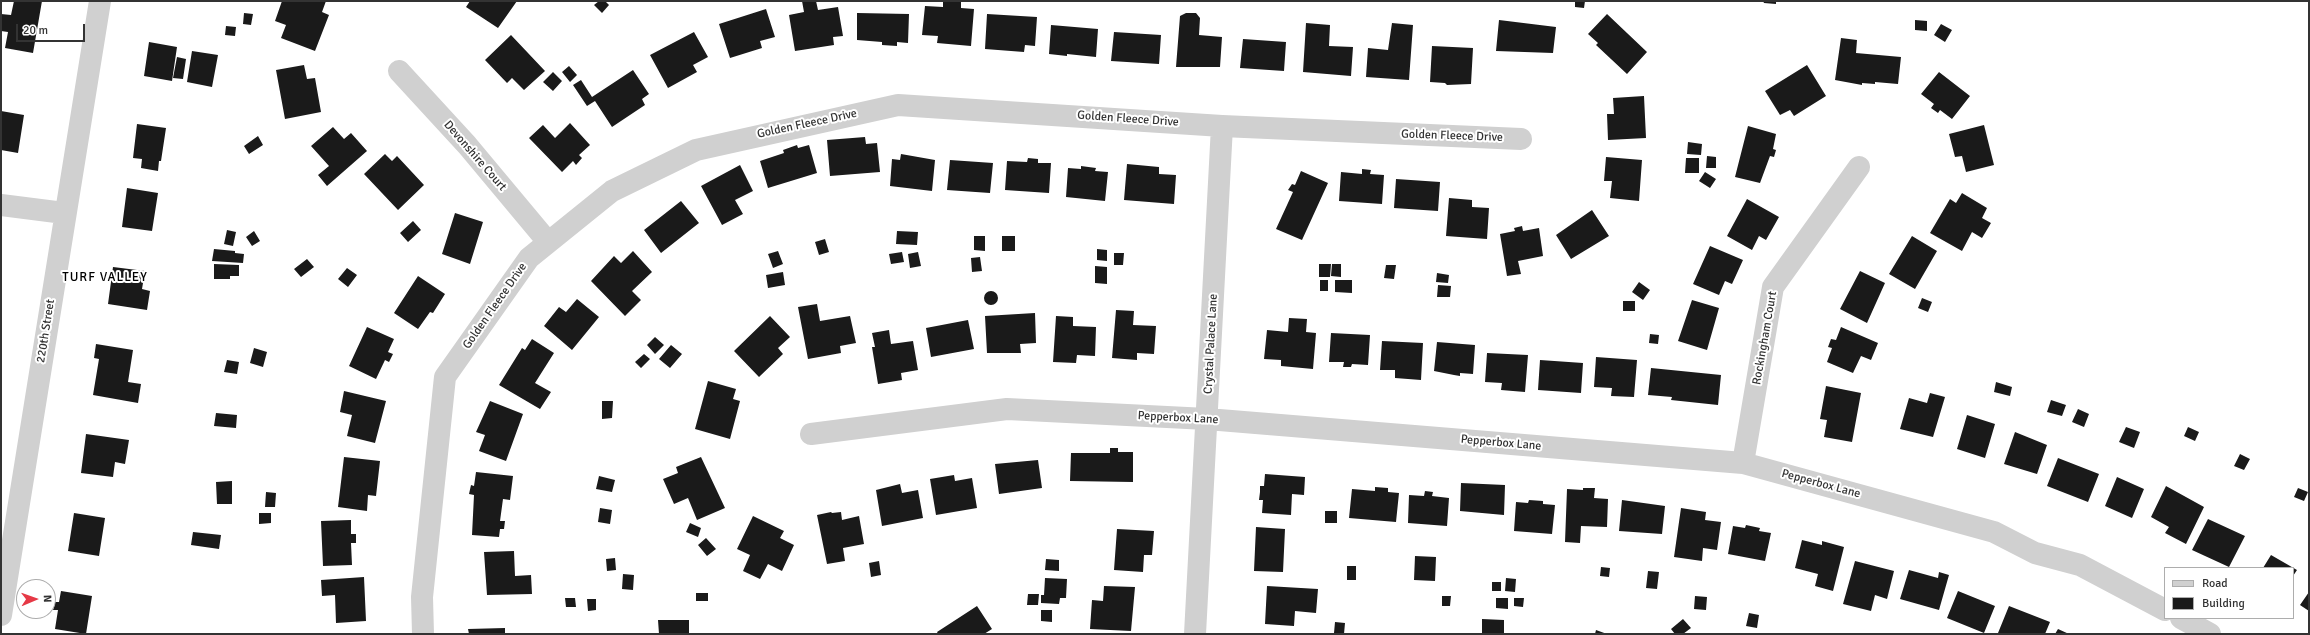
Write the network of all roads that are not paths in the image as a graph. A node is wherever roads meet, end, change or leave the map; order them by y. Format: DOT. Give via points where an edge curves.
graph roads {
  1 [pos="100,1"];
  2 [pos="399,71"];
  3 [pos="1222,126"];
  4 [pos="1521,139"];
  5 [pos="1859,167"];
  6 [pos="1,205"];
  7 [pos="64,213"];
  8 [pos="548,242"];
  9 [pos="1207,419"];
  10 [pos="811,434"];
  11 [pos="1743,463"];
  12 [pos="2164,609"];
  13 [pos="1,615"];
  14 [pos="2183,619"];
  15 [pos="423,634"];
  16 [pos="1194,634"];
  17 [pos="2210,634"];
  1 -- 7 [label="street, 220th Street"];
  2 -- 8 [label="street, Devonshire Court" via="467,145"];
  3 -- 4 [label="street, Golden Fleece Drive"];
  3 -- 8 [label="street, Golden Fleece Drive" via="898,105 696,150 612,191"];
  3 -- 9 [label="street, Crystal Palace Lane"];
  5 -- 11 [label="street, Rockingham Court" via="1774,287"];
  6 -- 7 [label="street"];
  7 -- 13 [label="street, 220th Street"];
  8 -- 15 [label="street, Golden Fleece Drive" via="529,258 445,377 422,597"];
  9 -- 10 [label="street, Pepperbox Lane" via="1007,409"];
  9 -- 11 [label="street, Pepperbox Lane"];
  9 -- 16 [label="street, Crystal Palace Lane"];
  11 -- 12 [label="street, Pepperbox Lane" via="1994,532 2035,553 2080,565"];
  14 -- 17 [label="street"];
}
